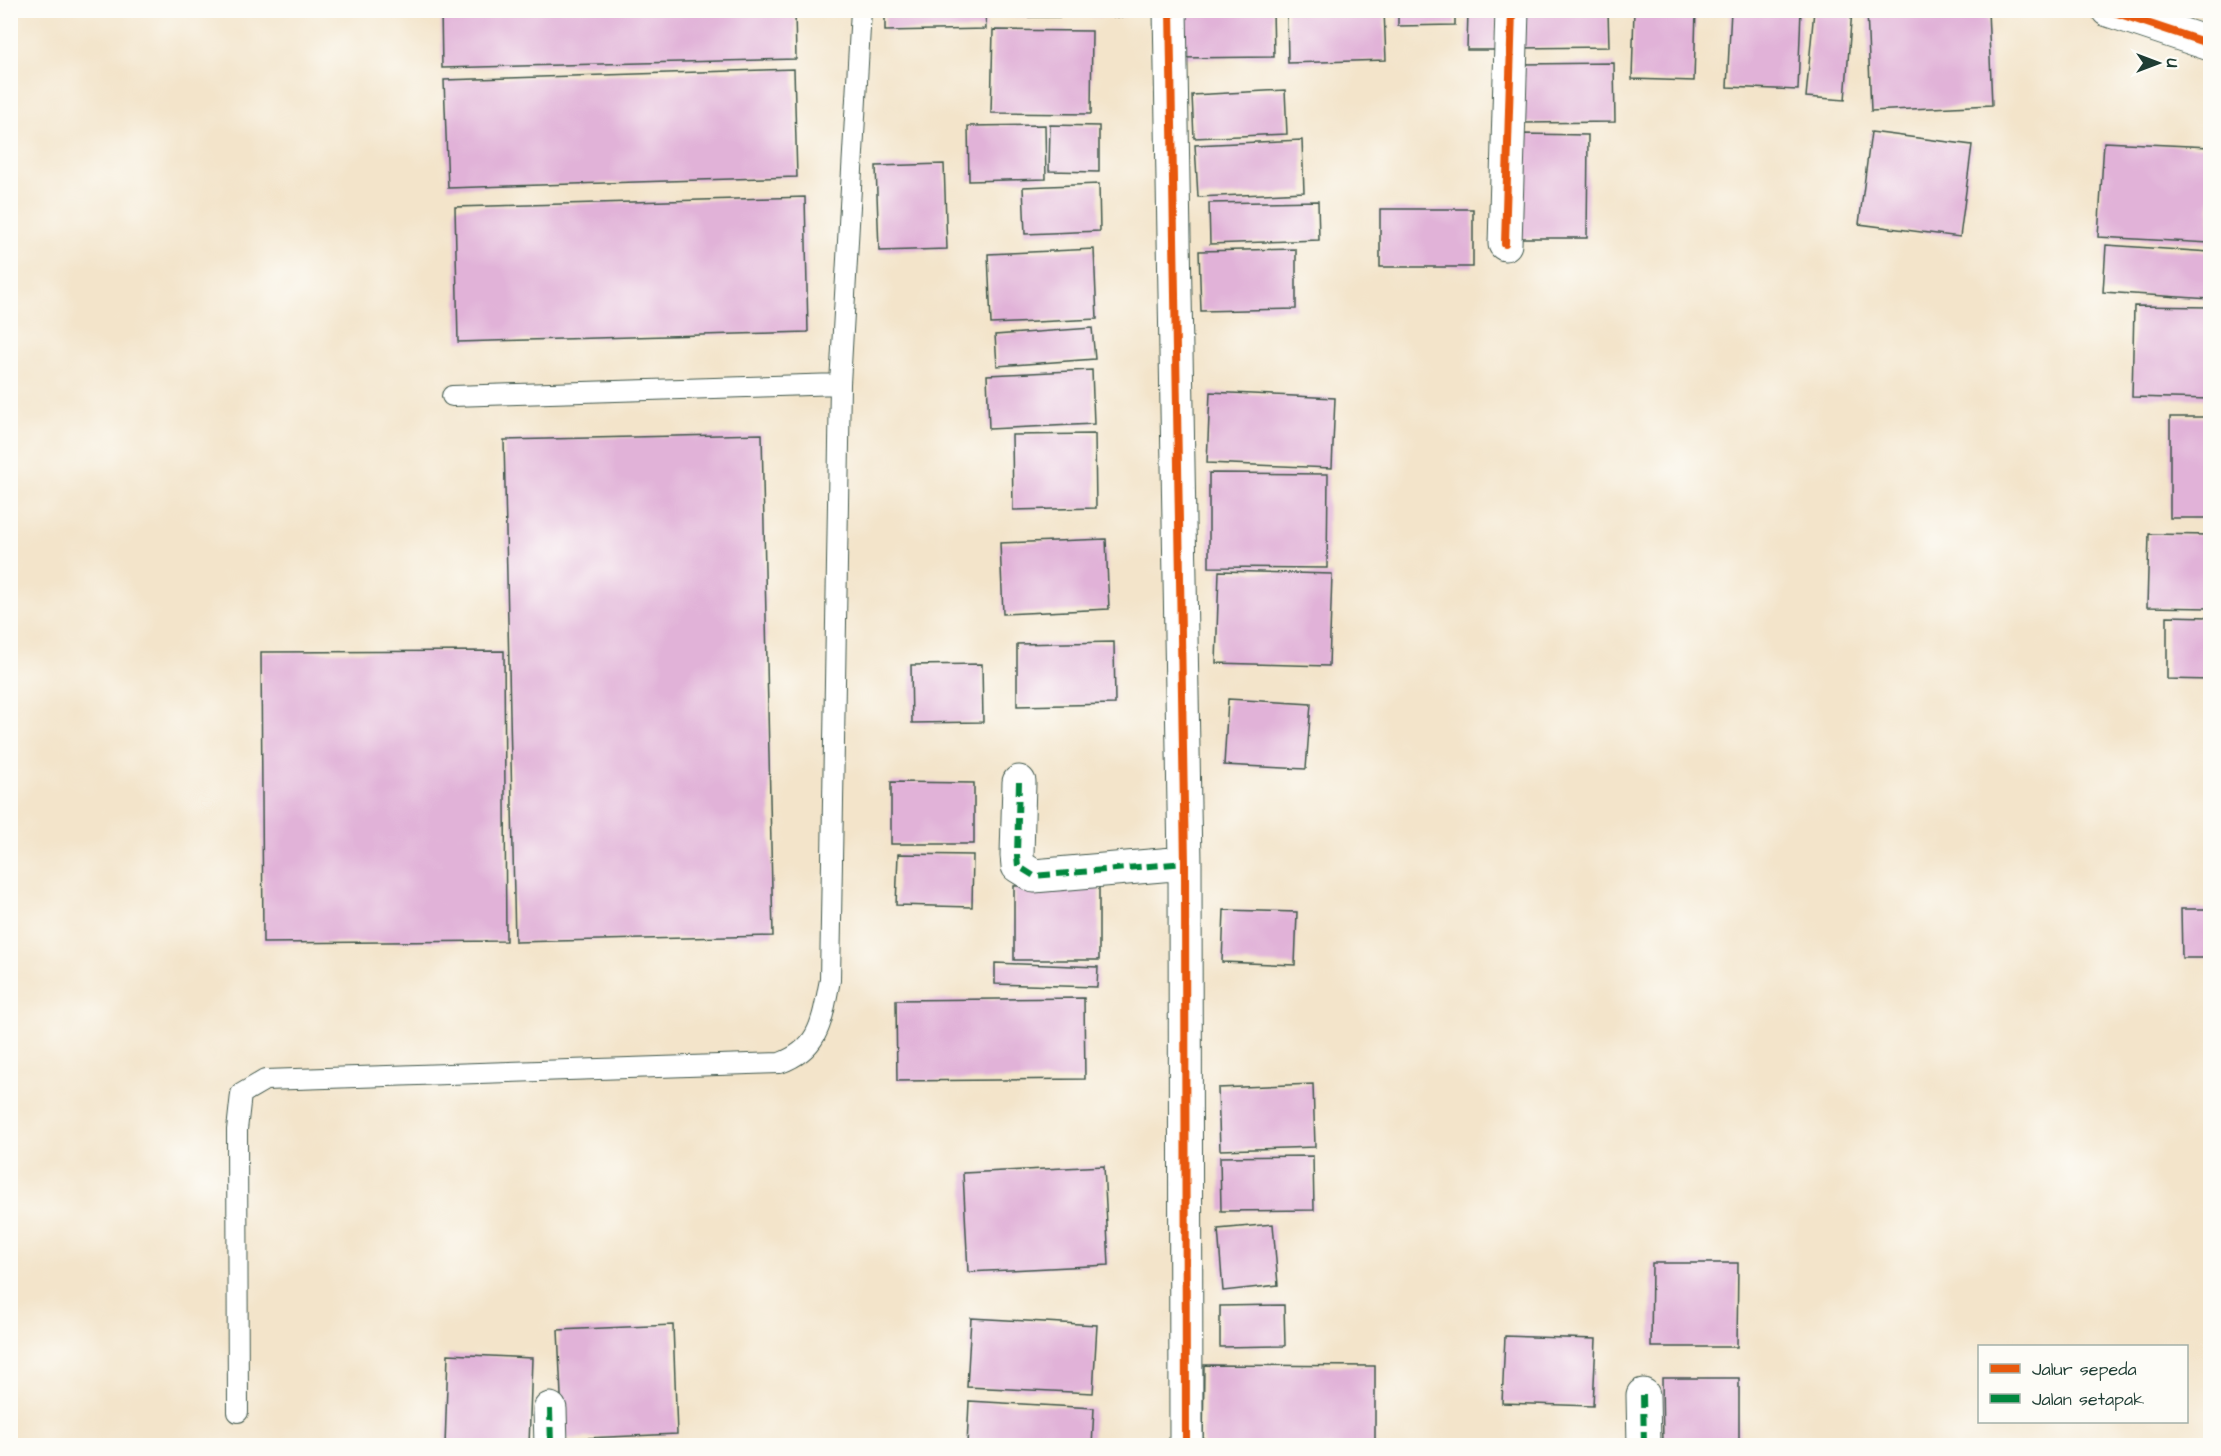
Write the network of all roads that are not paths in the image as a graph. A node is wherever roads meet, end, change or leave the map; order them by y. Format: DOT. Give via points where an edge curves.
graph roads {
  1 [pos="861,10"];
  2 [pos="1170,10"];
  3 [pos="1512,10"];
  4 [pos="2108,10"];
  5 [pos="2211,44"];
  6 [pos="1505,244"];
  7 [pos="840,384"];
  8 [pos="452,396"];
  9 [pos="1019,782"];
  10 [pos="1185,863"];
  11 [pos="1643,1395"];
  12 [pos="550,1409"];
  13 [pos="238,1412"];
  14 [pos="551,1446"];
  15 [pos="1186,1446"];
  16 [pos="1644,1446"];
  1 -- 7 [label="lane"];
  2 -- 10 [label="street"];
  3 -- 6 [label="street"];
  4 -- 5 [label="street"];
  7 -- 8 [label="lane"];
  7 -- 13 [label="lane" via="830,980 820,1027 800,1056 780,1064 265,1080 241,1094 237,1130"];
  9 -- 10 [label="street" via="1017,855 1018,866 1025,873 1034,876"];
  10 -- 15 [label="street"];
  11 -- 16 [label="street"];
  12 -- 14 [label="street"];
}
